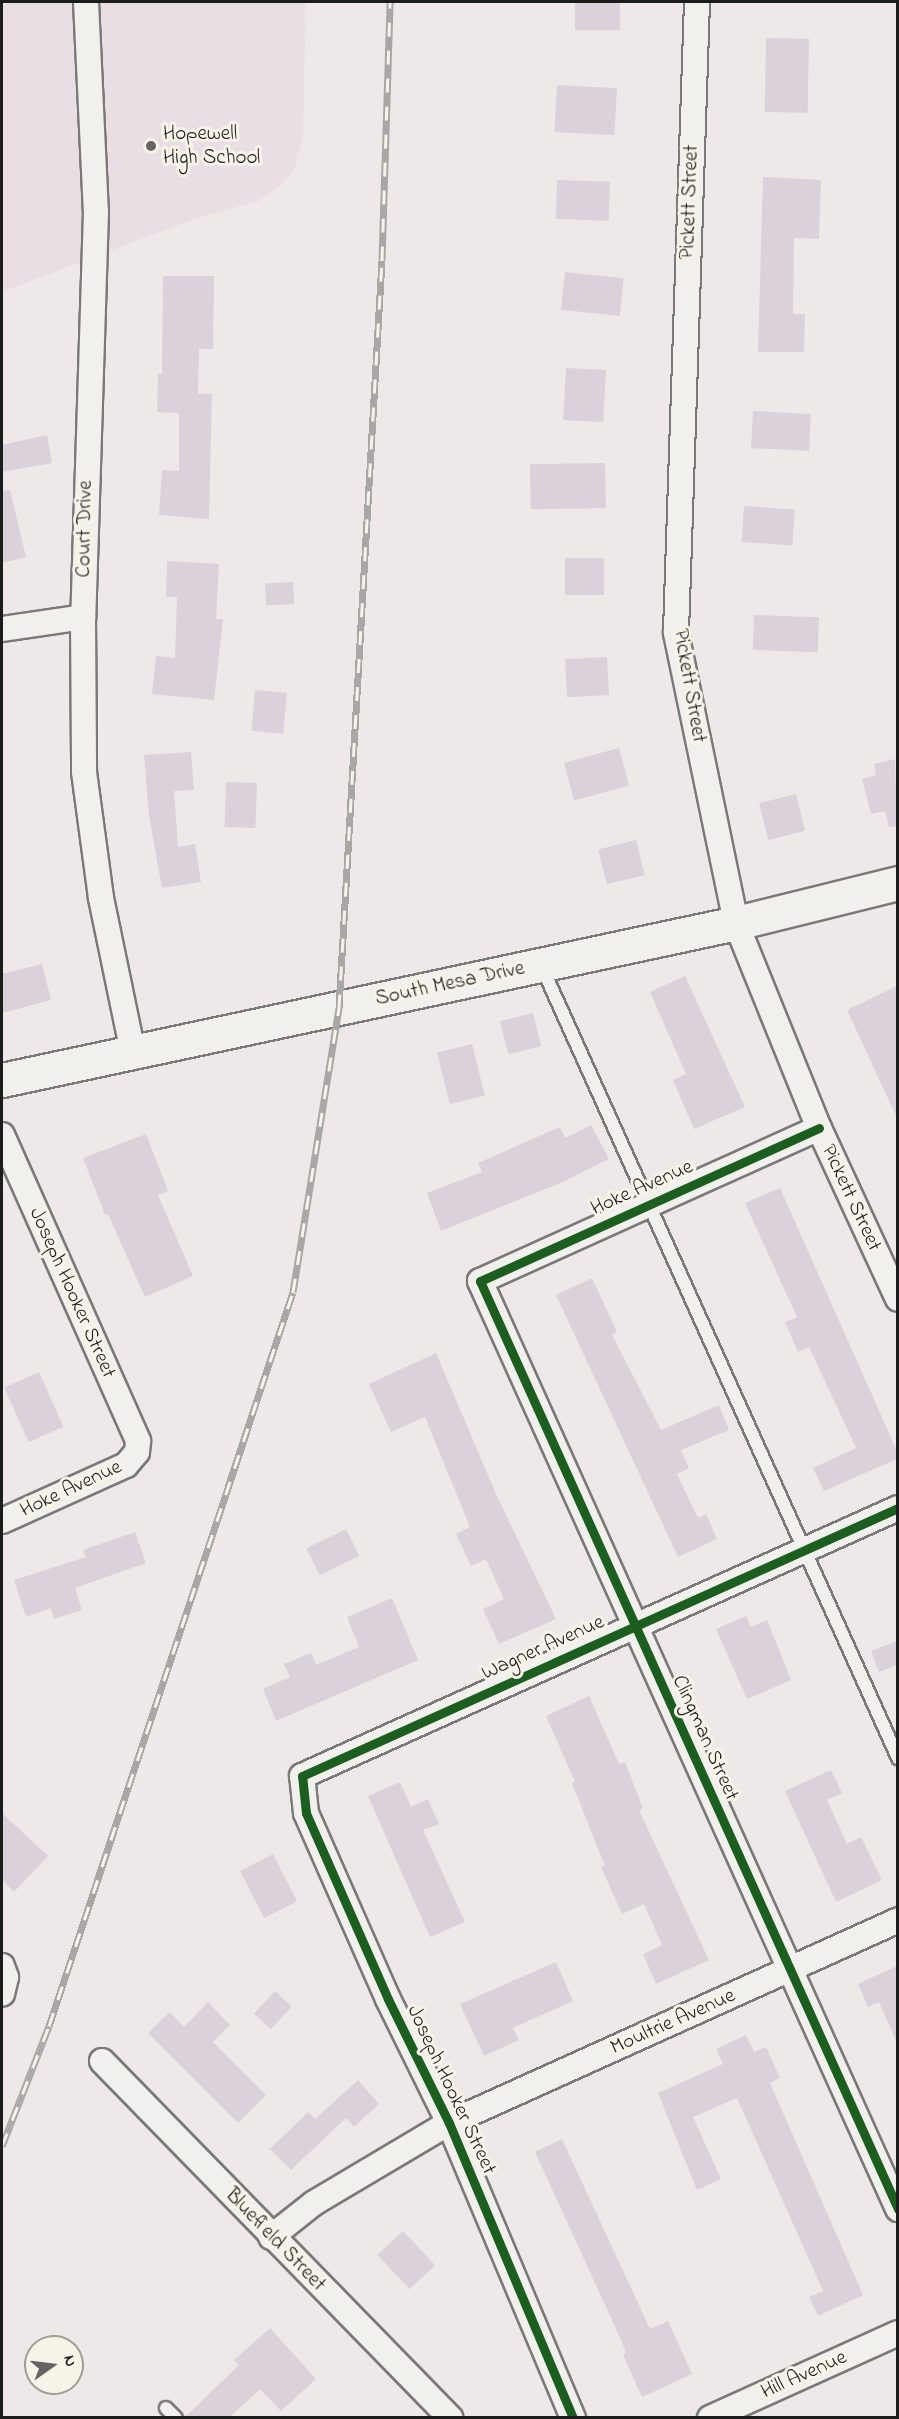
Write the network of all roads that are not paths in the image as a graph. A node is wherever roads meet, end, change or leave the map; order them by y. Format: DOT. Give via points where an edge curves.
graph roads {
  1 [pos="86,2"];
  2 [pos="697,2"];
  3 [pos="83,617"];
  4 [pos="2,629"];
  5 [pos="897,883"];
  6 [pos="736,923"];
  7 [pos="540,964"];
  8 [pos="133,1052"];
  9 [pos="2,1080"];
  10 [pos="819,1128"];
  11 [pos="2,1135"];
  12 [pos="649,1205"];
  13 [pos="480,1281"];
  14 [pos="897,1299"];
  15 [pos="137,1452"];
  16 [pos="897,1508"];
  17 [pos="2,1521"];
  18 [pos="804,1550"];
  19 [pos="635,1626"];
  20 [pos="897,1758"];
  21 [pos="302,1776"];
  22 [pos="897,1920"];
  23 [pos="2,1966"];
  24 [pos="789,1969"];
  25 [pos="2,1994"];
  26 [pos="102,2061"];
  27 [pos="449,2123"];
  28 [pos="897,2209"];
  29 [pos="271,2237"];
  30 [pos="897,2333"];
  31 [pos="166,2408"];
  32 [pos="176,2418"];
  33 [pos="450,2418"];
  34 [pos="573,2418"];
  35 [pos="710,2418"];
  1 -- 3 [label="street, Court Drive" via="96,212"];
  2 -- 6 [label="street, Pickett Street" via="676,633"];
  3 -- 4 [label="street"];
  3 -- 8 [label="street, Court Drive" via="84,772 101,898"];
  5 -- 6 [label="main road, South Mesa Drive"];
  6 -- 7 [label="main road, South Mesa Drive"];
  6 -- 10 [label="street, Pickett Street"];
  7 -- 8 [label="main road, South Mesa Drive"];
  7 -- 12 [label="lane"];
  8 -- 9 [label="main road, South Mesa Drive"];
  10 -- 12 [label="street, Hoke Avenue"];
  10 -- 14 [label="street, Pickett Street"];
  11 -- 15 [label="street, Joseph Hooker Street" via="138,1441"];
  12 -- 13 [label="street, Hoke Avenue"];
  12 -- 18 [label="lane"];
  13 -- 19 [label="street, Clingman Street"];
  15 -- 17 [label="street, Hoke Avenue" via="126,1465"];
  16 -- 18 [label="street, Wagner Avenue"];
  18 -- 19 [label="street, Wagner Avenue"];
  18 -- 20 [label="lane"];
  19 -- 21 [label="street, Wagner Avenue"];
  19 -- 24 [label="street, Clingman Street"];
  21 -- 27 [label="street, Joseph Hooker Street" via="306,1813 388,1999"];
  22 -- 24 [label="street, Moultrie Avenue"];
  23 -- 25 [label="street" via="6,1977"];
  24 -- 27 [label="street, Moultrie Avenue"];
  24 -- 28 [label="street, Clingman Street"];
  26 -- 29 [label="street, Bluefield Street"];
  27 -- 29 [label="street, Moultrie Avenue" via="314,2203"];
  27 -- 34 [label="street, Joseph Hooker Street"];
  29 -- 33 [label="street, Bluefield Street"];
  30 -- 35 [label="street, Hill Avenue"];
  31 -- 32 [label="lane"];
}
